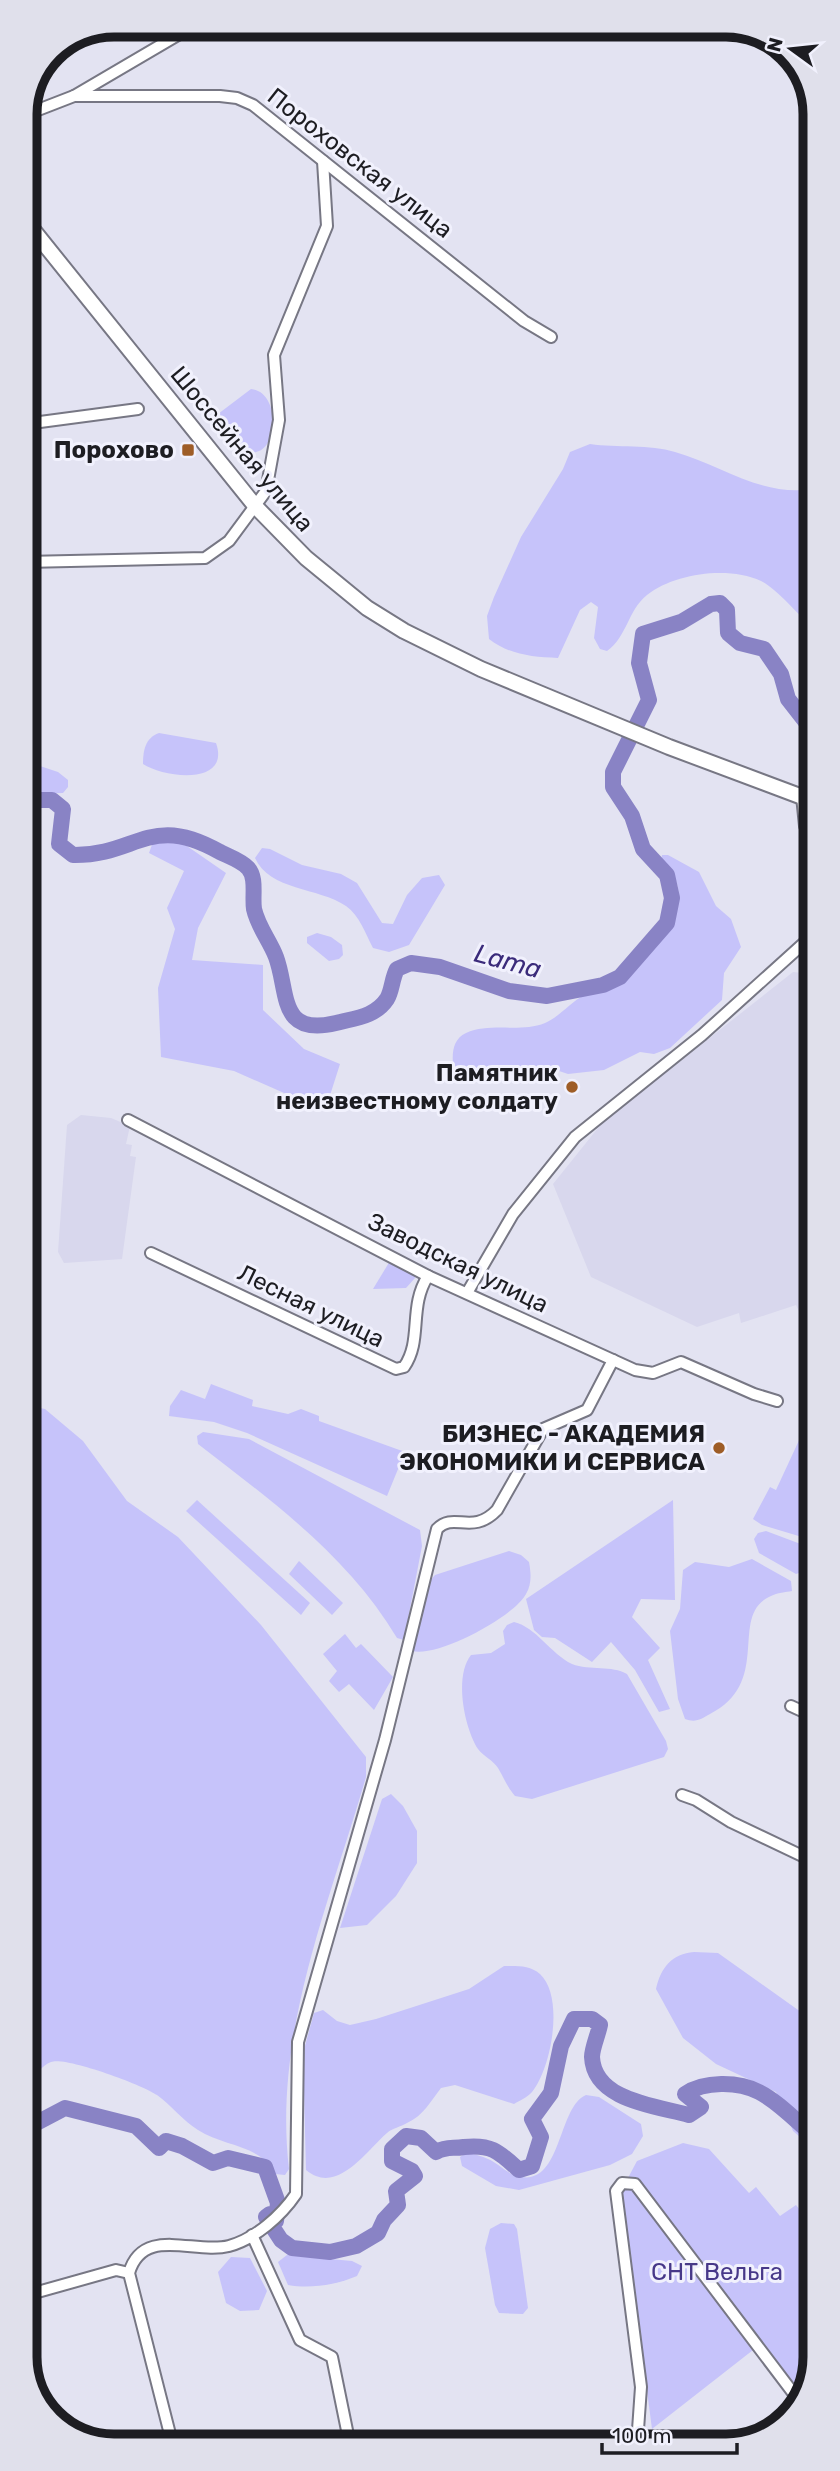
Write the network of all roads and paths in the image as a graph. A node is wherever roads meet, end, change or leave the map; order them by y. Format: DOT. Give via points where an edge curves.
graph roads {
  1 [pos="173,37"];
  2 [pos="74,96"];
  3 [pos="37,110"];
  4 [pos="323,161"];
  5 [pos="37,235"];
  6 [pos="551,337"];
  7 [pos="138,409"];
  8 [pos="37,422"];
  9 [pos="256,507"];
  10 [pos="37,562"];
  11 [pos="803,797"];
  12 [pos="803,944"];
  13 [pos="128,1120"];
  14 [pos="151,1253"];
  15 [pos="428,1276"];
  16 [pos="467,1293"];
  17 [pos="613,1360"];
  18 [pos="777,1401"];
  19 [pos="791,1706"];
  20 [pos="803,1712"];
  21 [pos="682,1795"];
  22 [pos="803,1856"];
  23 [pos="252,2235"];
  24 [pos="129,2273"];
  25 [pos="37,2292"];
  26 [pos="794,2394"];
  27 [pos="170,2434"];
  28 [pos="348,2434"];
  29 [pos="638,2434"];
  1 -- 2 [label="street"];
  2 -- 3 [label="street"];
  2 -- 4 [label="street, Пороховская улица" via="237,98 253,105"];
  4 -- 6 [label="street, Пороховская улица" via="524,321"];
  4 -- 9 [label="street" via="327,226 274,355 279,420 266,491"];
  5 -- 9 [label="main road, Шоссейная улица"];
  7 -- 8 [label="street"];
  9 -- 10 [label="street" via="229,541 205,558"];
  9 -- 11 [label="main road, Шоссейная улица" via="306,558 386,620 445,653 669,747"];
  12 -- 16 [label="street" via="702,1035 575,1137 513,1214"];
  13 -- 15 [label="street, Заводская улица"];
  14 -- 15 [label="street, Лесная улица" via="396,1369 404,1367 410,1356 417,1293"];
  15 -- 16 [label="street, Заводская улица"];
  16 -- 17 [label="street, Заводская улица"];
  17 -- 18 [label="street, Заводская улица" via="645,1373 681,1362"];
  17 -- 23 [label="street" via="587,1410 543,1429 487,1521 449,1522 437,1529 385,1740 298,2042 296,2194 285,2210"];
  19 -- 20 [label="street"];
  21 -- 22 [label="street"];
  23 -- 24 [label="street" via="227,2247 163,2244 146,2248 136,2256"];
  23 -- 28 [label="street" via="300,2340 327,2352 337,2368"];
  24 -- 25 [label="street" via="116,2270"];
  24 -- 27 [label="street"];
  26 -- 29 [label="street" via="635,2185 622,2183 616,2191 640,2376"];
}
